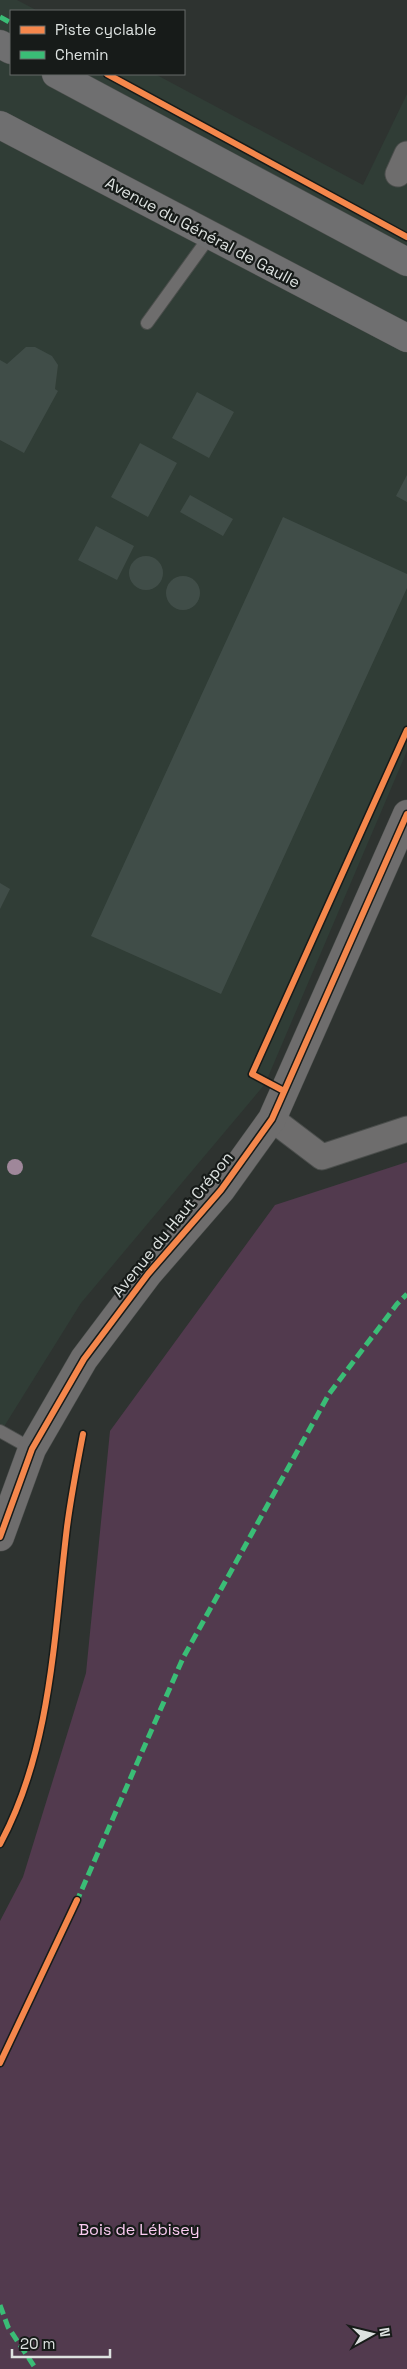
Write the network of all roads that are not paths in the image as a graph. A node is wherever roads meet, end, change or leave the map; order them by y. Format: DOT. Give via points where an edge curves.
graph roads {
  1 [pos="58,75"];
  2 [pos="0,125"];
  3 [pos="210,236"];
  4 [pos="407,262"];
  5 [pos="147,323"];
  6 [pos="407,338"];
  7 [pos="407,814"];
  8 [pos="272,1119"];
  9 [pos="407,1129"];
  10 [pos="0,1431"];
  11 [pos="32,1449"];
  12 [pos="0,1537"];
  1 -- 4 [label="main road"];
  2 -- 3 [label="main road, Avenue du Général de Gaulle"];
  3 -- 5 [label="lane"];
  3 -- 6 [label="main road, Avenue du Général de Gaulle"];
  7 -- 8 [label="street, Avenue du Haut Crépon"];
  8 -- 9 [label="street" via="322,1157"];
  8 -- 11 [label="street, Avenue du Haut Crépon" via="222,1190 112,1319 84,1359"];
  10 -- 11 [label="lane"];
  11 -- 12 [label="street, Avenue du Haut Crépon"];
}
